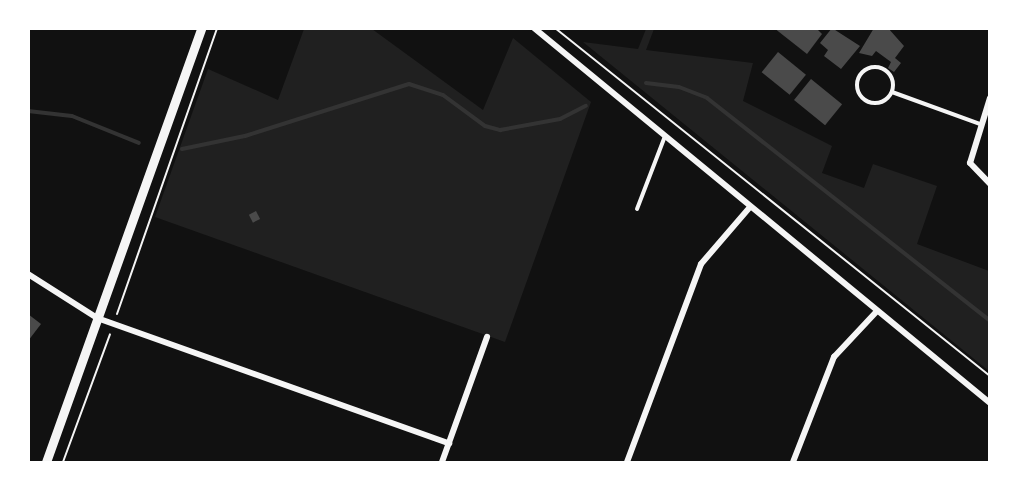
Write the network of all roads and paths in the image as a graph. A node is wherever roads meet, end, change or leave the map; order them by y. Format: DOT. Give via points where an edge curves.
graph roads {
  1 [pos="201,28"];
  2 [pos="217,28"];
  3 [pos="534,28"];
  4 [pos="555,28"];
  5 [pos="892,92"];
  6 [pos="990,98"];
  7 [pos="980,124"];
  8 [pos="665,135"];
  9 [pos="990,184"];
  10 [pos="750,207"];
  11 [pos="637,209"];
  12 [pos="28,274"];
  13 [pos="877,311"];
  14 [pos="97,318"];
  15 [pos="113,324"];
  16 [pos="487,337"];
  17 [pos="990,376"];
  18 [pos="990,403"];
  19 [pos="449,443"];
  20 [pos="46,462"];
  21 [pos="63,462"];
  22 [pos="442,462"];
  23 [pos="627,462"];
  24 [pos="793,462"];
  1 -- 14 [label="street"];
  2 -- 15 [label="path"];
  3 -- 8 [label="street"];
  4 -- 17 [label="path"];
  5 -- 5 [label="lane" via="883,101 870,103 859,94 858,80 867,70 881,69 891,78"];
  5 -- 7 [label="lane"];
  6 -- 7 [label="street"];
  7 -- 9 [label="street" via="970,163"];
  8 -- 10 [label="street"];
  8 -- 11 [label="lane"];
  10 -- 13 [label="street"];
  10 -- 23 [label="street" via="701,264"];
  12 -- 14 [label="street"];
  13 -- 18 [label="street"];
  13 -- 24 [label="street" via="834,357"];
  14 -- 15 [label="street"];
  14 -- 20 [label="street"];
  15 -- 19 [label="street"];
  15 -- 21 [label="path"];
  16 -- 19 [label="street"];
  19 -- 22 [label="street"];
}
